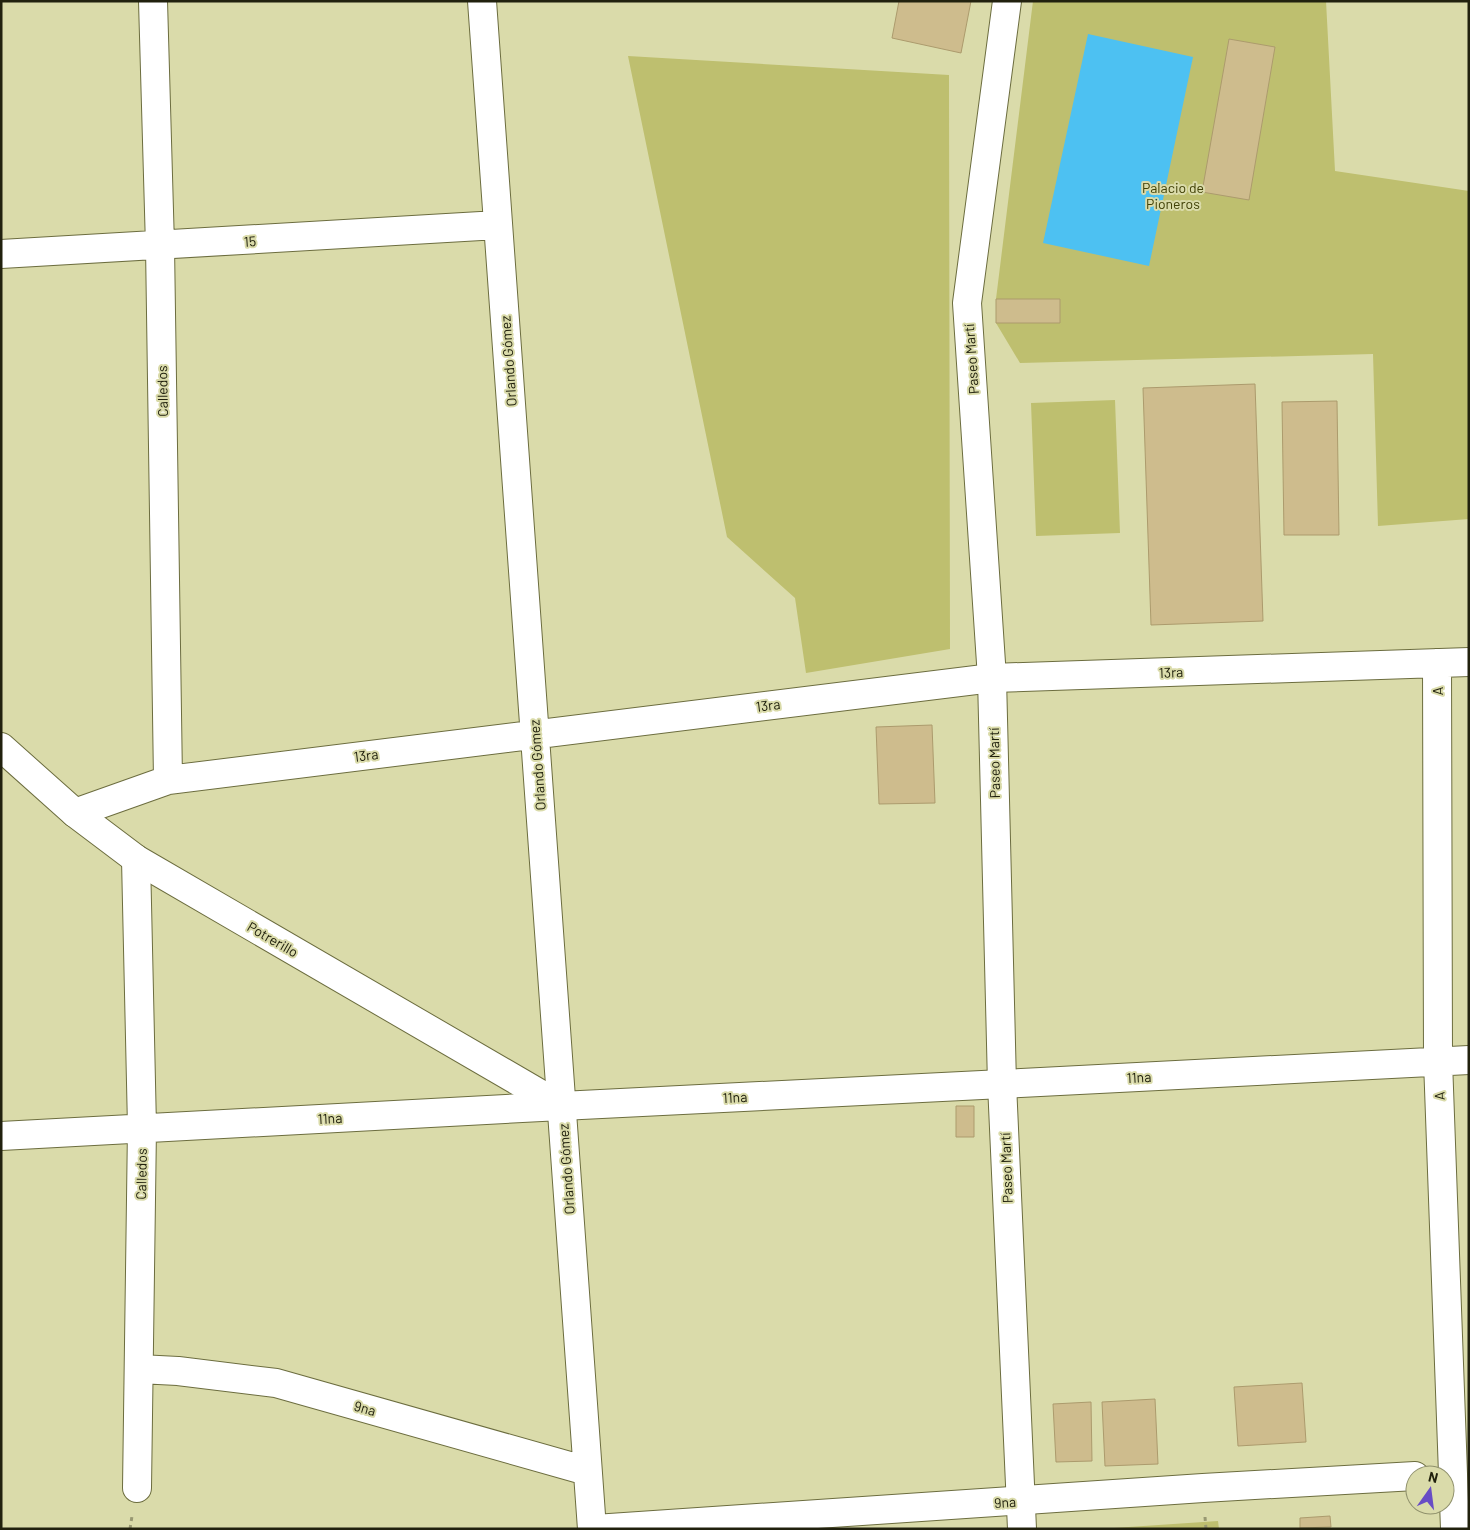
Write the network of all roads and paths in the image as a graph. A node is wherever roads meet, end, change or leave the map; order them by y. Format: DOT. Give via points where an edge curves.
graph roads {
  1 [pos="153,1"];
  2 [pos="482,1"];
  3 [pos="1007,1"];
  4 [pos="498,225"];
  5 [pos="160,246"];
  6 [pos="1,254"];
  7 [pos="1469,662"];
  8 [pos="1437,663"];
  9 [pos="992,678"];
  10 [pos="535,734"];
  11 [pos="1,747"];
  12 [pos="168,780"];
  13 [pos="76,813"];
  14 [pos="136,859"];
  15 [pos="1469,1060"];
  16 [pos="1438,1062"];
  17 [pos="1002,1084"];
  18 [pos="561,1106"];
  19 [pos="142,1127"];
  20 [pos="1,1136"];
  21 [pos="139,1369"];
  22 [pos="1454,1465"];
  23 [pos="587,1470"];
  24 [pos="1405,1477"];
  25 [pos="137,1488"];
  26 [pos="1020,1501"];
  27 [pos="1455,1515"];
  28 [pos="132,1517"];
  29 [pos="130,1529"];
  30 [pos="593,1529"];
  31 [pos="1022,1529"];
  32 [pos="1455,1529"];
  1 -- 5 [label="street, Calledos"];
  2 -- 4 [label="street, Orlando Gómez"];
  3 -- 9 [label="street, Paseo Martí" via="967,303"];
  4 -- 5 [label="street, 15"];
  4 -- 10 [label="street, Orlando Gómez"];
  5 -- 6 [label="street, 15"];
  5 -- 12 [label="street, Calledos"];
  7 -- 8 [label="street, 13ra"];
  8 -- 9 [label="street, 13ra"];
  8 -- 16 [label="street, A"];
  9 -- 10 [label="street, 13ra"];
  9 -- 17 [label="street, Paseo Martí"];
  10 -- 12 [label="street, 13ra"];
  10 -- 18 [label="street, Orlando Gómez"];
  11 -- 13 [label="street, Potrerillo"];
  12 -- 13 [label="street, 13ra"];
  13 -- 14 [label="street, Potrerillo"];
  14 -- 18 [label="street, Potrerillo"];
  14 -- 19 [label="street, Calledos"];
  15 -- 16 [label="street, 11na"];
  16 -- 17 [label="street, 11na"];
  16 -- 22 [label="street, A"];
  17 -- 18 [label="street, 11na"];
  17 -- 26 [label="street, Paseo Martí"];
  18 -- 19 [label="street, 11na"];
  18 -- 23 [label="street, Orlando Gómez"];
  19 -- 20 [label="street, 11na"];
  19 -- 21 [label="street, Calledos"];
  21 -- 23 [label="street, 9na" via="276,1383"];
  21 -- 25 [label="street, Calledos"];
  23 -- 30 [label="street, Orlando Gómez"];
  24 -- 26 [label="street, 9na"];
  26 -- 30 [label="street, 9na"];
  26 -- 31 [label="street, Paseo Martí"];
  27 -- 32 [label="street, A"];
  28 -- 29 [label="path"];
}
